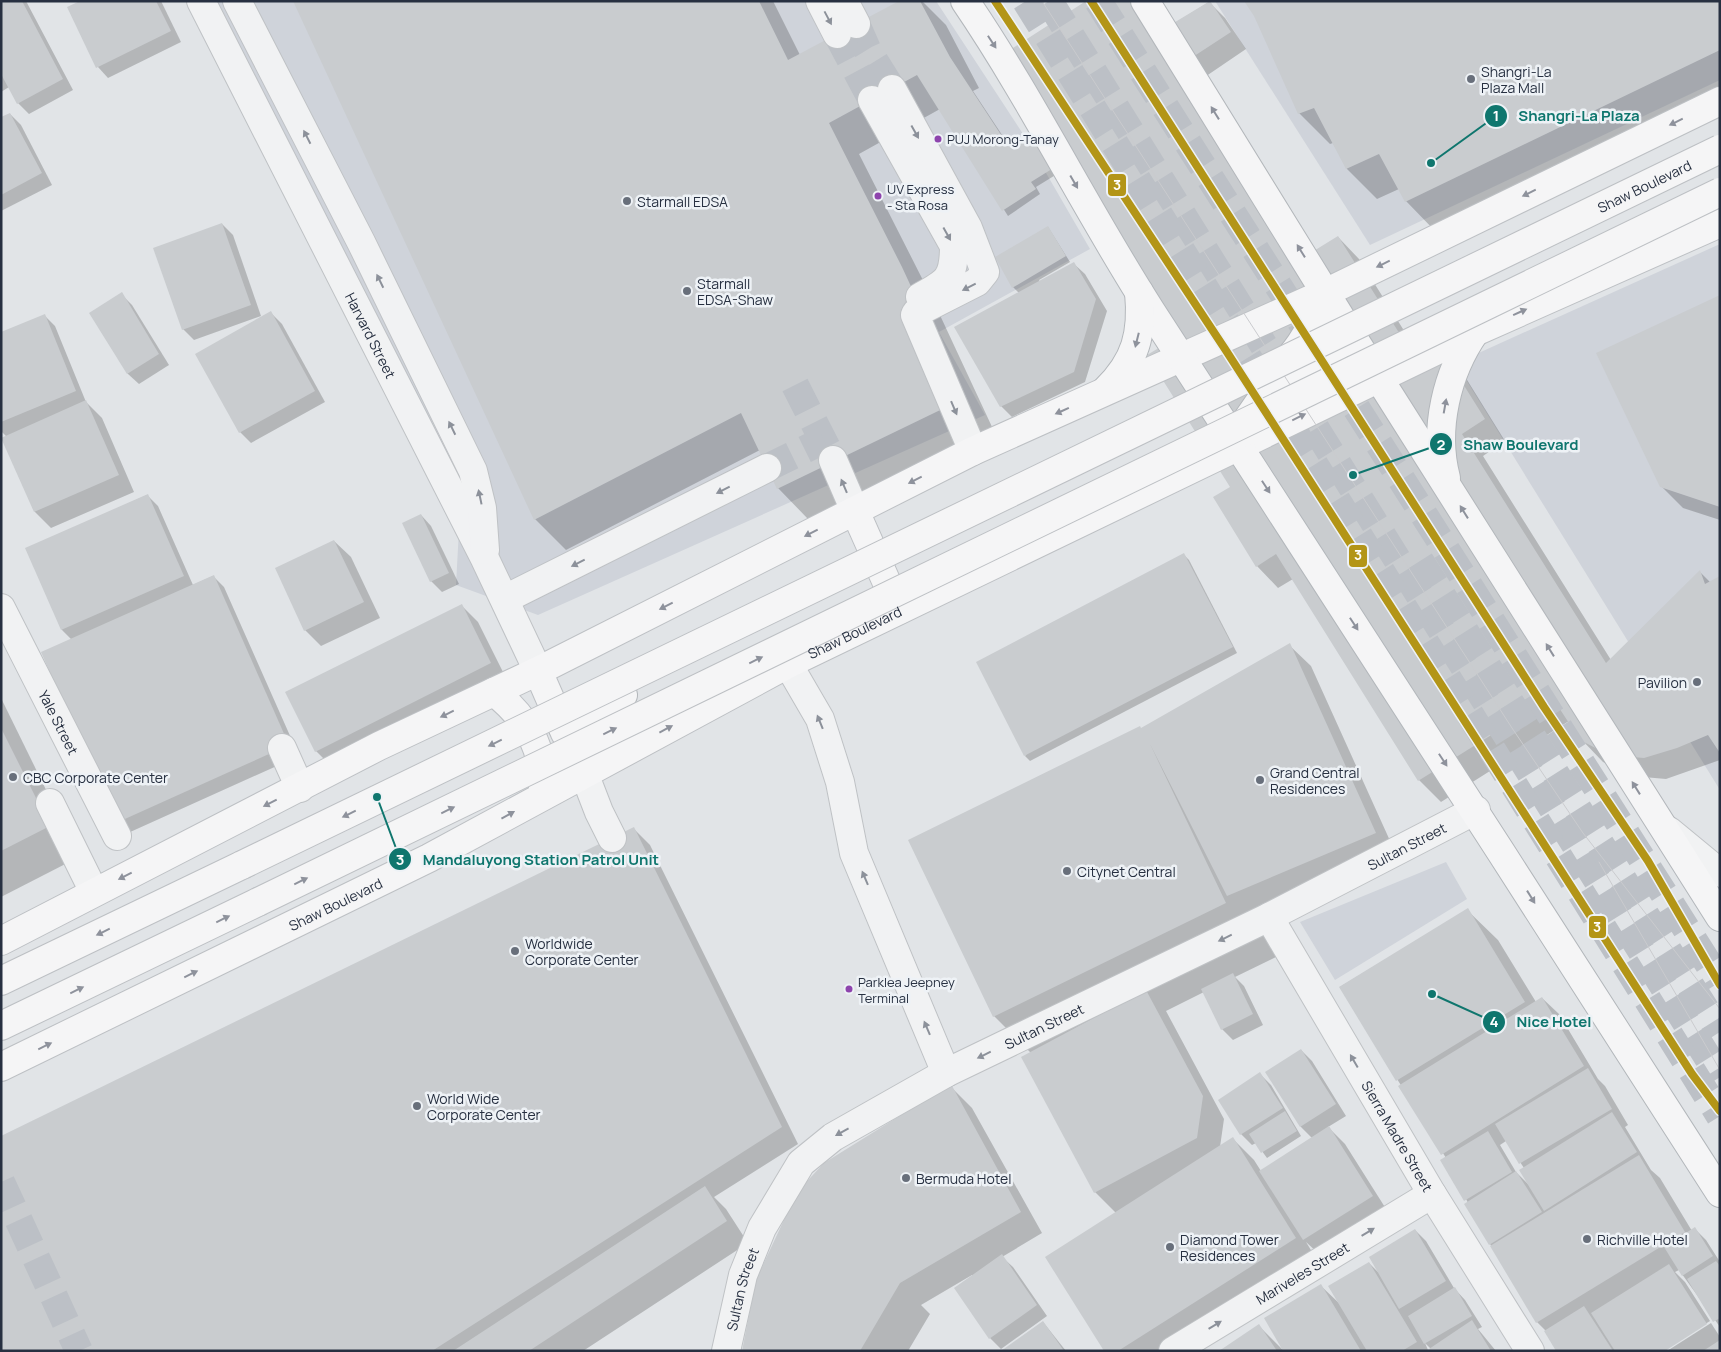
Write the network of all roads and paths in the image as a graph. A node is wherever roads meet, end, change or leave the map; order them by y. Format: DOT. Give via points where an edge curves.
graph roads {
  1 [pos="201,1"];
  2 [pos="237,1"];
  3 [pos="820,1"];
  4 [pos="964,1"];
  5 [pos="1145,1"];
  6 [pos="846,20"];
  7 [pos="882,94"];
  8 [pos="1720,101"];
  9 [pos="1720,136"];
  10 [pos="1720,149"];
  11 [pos="1720,192"];
  12 [pos="1720,223"];
  13 [pos="1139,292"];
  14 [pos="1327,292"];
  15 [pos="1475,332"];
  16 [pos="1352,336"];
  17 [pos="1182,358"];
  18 [pos="1380,378"];
  19 [pos="1106,390"];
  20 [pos="1213,406"];
  21 [pos="1240,446"];
  22 [pos="973,451"];
  23 [pos="833,460"];
  24 [pos="766,468"];
  25 [pos="1449,489"];
  26 [pos="855,511"];
  27 [pos="485,559"];
  28 [pos="879,564"];
  29 [pos="505,599"];
  30 [pos="1,608"];
  31 [pos="899,610"];
  32 [pos="788,664"];
  33 [pos="538,671"];
  34 [pos="494,692"];
  35 [pos="562,726"];
  36 [pos="535,742"];
  37 [pos="282,748"];
  38 [pos="584,773"];
  39 [pos="300,788"];
  40 [pos="543,796"];
  41 [pos="50,803"];
  42 [pos="1476,810"];
  43 [pos="1655,818"];
  44 [pos="117,836"];
  45 [pos="612,838"];
  46 [pos="1720,873"];
  47 [pos="94,892"];
  48 [pos="1269,917"];
  49 [pos="1720,917"];
  50 [pos="1,941"];
  51 [pos="1,980"];
  52 [pos="1,1026"];
  53 [pos="1,1067"];
  54 [pos="946,1073"];
  55 [pos="1432,1194"];
  56 [pos="1720,1194"];
  57 [pos="726,1351"];
  58 [pos="1173,1351"];
  59 [pos="1530,1351"];
  1 -- 27 [label="street, Harvard Street"];
  27 -- 2 [label="street, one-way" via="482,508 473,471 361,242"];
  3 -- 6 [label="street, one-way"];
  4 -- 13 [label="main road, one-way" via="994,44"];
  14 -- 5 [label="main road, one-way"];
  7 -- 22 [label="street, one-way" via="968,228 986,272 977,282 916,312 915,316"];
  8 -- 14 [label="main road, one-way"];
  9 -- 16 [label="main road" via="1640,197"];
  10 -- 51 [label="main road, Shaw Boulevard, one-way, bridge"];
  52 -- 11 [label="main road, Shaw Boulevard, one-way, bridge"];
  15 -- 12 [label="main road, Shaw Boulevard, one-way"];
  13 -- 17 [label="main road"];
  13 -- 19 [label="main road, one-way" via="1141,316 1133,354 1120,376"];
  14 -- 16 [label="main road"];
  14 -- 17 [label="main road"];
  14 -- 20 [label="main road" via="1294,354 1279,367"];
  15 -- 18 [label="main road, Shaw Boulevard"];
  25 -- 15 [label="main road, one-way" via="1442,456 1444,409 1453,371"];
  16 -- 18 [label="main road"];
  16 -- 21 [label="main road" via="1265,394 1247,420"];
  17 -- 19 [label="main road"];
  17 -- 20 [label="main road"];
  21 -- 18 [label="main road, Shaw Boulevard, one-way"];
  18 -- 25 [label="main road"];
  19 -- 22 [label="main road, one-way"];
  20 -- 21 [label="main road"];
  20 -- 28 [label="main road"];
  21 -- 31 [label="main road, Shaw Boulevard"];
  21 -- 42 [label="main road, one-way"];
  22 -- 26 [label="main road, one-way"];
  26 -- 23 [label="street, one-way"];
  24 -- 29 [label="street, one-way"];
  43 -- 25 [label="main road, one-way"];
  26 -- 28 [label="main road"];
  26 -- 33 [label="main road, one-way"];
  27 -- 29 [label="street, Harvard Street"];
  28 -- 31 [label="main road"];
  28 -- 35 [label="main road"];
  29 -- 33 [label="street, Harvard Street"];
  30 -- 44 [label="street, Yale Street"];
  31 -- 32 [label="main road, Shaw Boulevard"];
  38 -- 32 [label="main road, Shaw Boulevard, one-way"];
  54 -- 32 [label="street, one-way" via="854,853 840,782 820,720"];
  33 -- 34 [label="main road"];
  33 -- 35 [label="main road"];
  34 -- 36 [label="main road" via="516,712"];
  34 -- 39 [label="main road, one-way" via="379,746"];
  35 -- 36 [label="main road"];
  35 -- 38 [label="main road"];
  36 -- 40 [label="main road" via="542,765"];
  37 -- 39 [label="street"];
  38 -- 40 [label="main road, Shaw Boulevard"];
  38 -- 45 [label="street"];
  39 -- 47 [label="main road, one-way"];
  53 -- 40 [label="main road, Shaw Boulevard, one-way" via="429,858"];
  41 -- 47 [label="street"];
  42 -- 48 [label="street, Sultan Street"];
  42 -- 56 [label="main road, one-way"];
  43 -- 46 [label="street"];
  43 -- 49 [label="main road"];
  47 -- 50 [label="main road"];
  48 -- 54 [label="street, Sultan Street, one-way"];
  55 -- 48 [label="street, Sierra Madre Street, one-way"];
  54 -- 57 [label="street, Sultan Street, one-way" via="834,1137 801,1163 762,1228 743,1275"];
  58 -- 55 [label="street, Mariveles Street, one-way"];
  55 -- 59 [label="street, Sierra Madre Street"];
}
